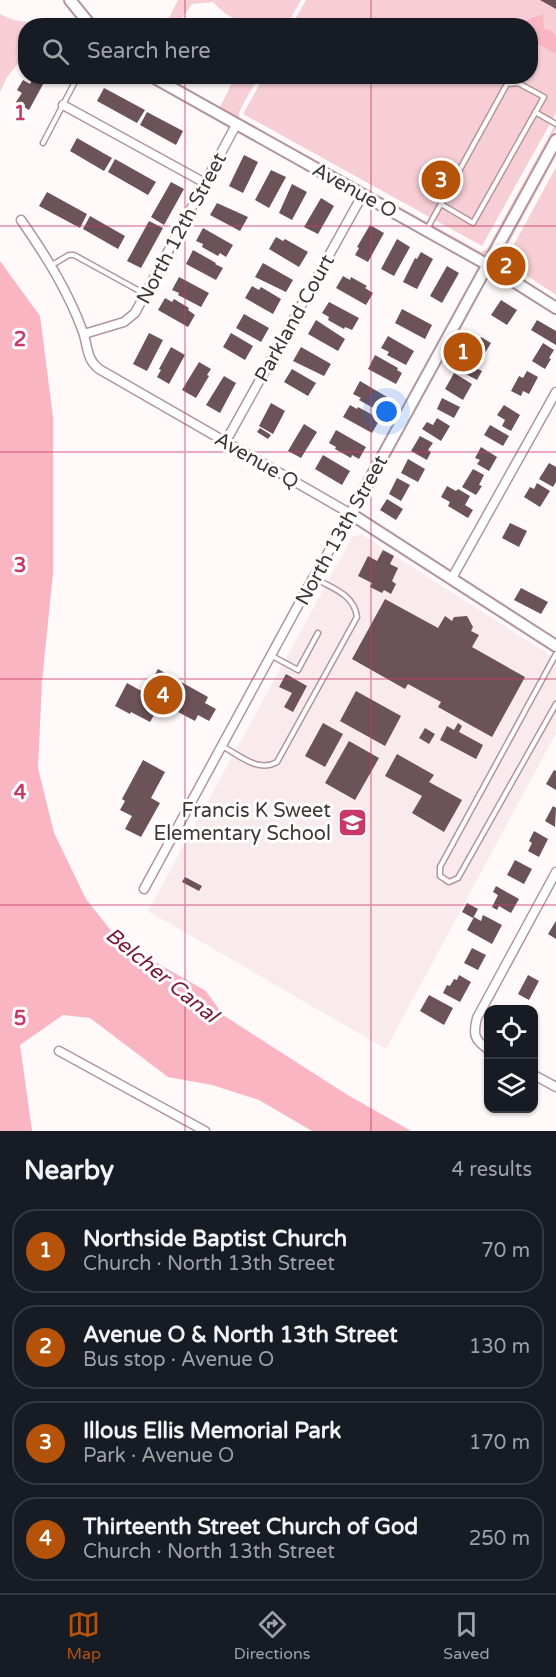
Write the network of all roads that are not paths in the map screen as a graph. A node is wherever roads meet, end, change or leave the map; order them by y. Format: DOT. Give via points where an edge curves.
graph roads {
  1 [pos="70,0"];
  2 [pos="85,18"];
  3 [pos="74,84"];
  4 [pos="165,84"];
  5 [pos="507,84"];
  6 [pos="520,84"];
  7 [pos="63,105"];
  8 [pos="535,112"];
  9 [pos="556,124"];
  10 [pos="236,125"];
  11 [pos="556,140"];
  12 [pos="43,144"];
  13 [pos="205,183"];
  14 [pos="363,194"];
  15 [pos="441,204"];
  16 [pos="21,220"];
  17 [pos="427,230"];
  18 [pos="52,265"];
  19 [pos="488,265"];
  20 [pos="145,294"];
  21 [pos="556,308"];
  22 [pos="84,334"];
  23 [pos="556,392"];
  24 [pos="226,441"];
  25 [pos="351,514"];
  26 [pos="313,578"];
  27 [pos="452,578"];
  28 [pos="318,633"];
  29 [pos="555,646"];
  30 [pos="271,655"];
  31 [pos="556,704"];
  32 [pos="221,746"];
  33 [pos="556,872"];
  34 [pos="144,889"];
  35 [pos="484,1005"];
  36 [pos="484,1005"];
  37 [pos="484,1046"];
  38 [pos="59,1051"];
  39 [pos="538,1077"];
  40 [pos="556,1087"];
  41 [pos="205,1131"];
  1 -- 2 [label="street"];
  3 -- 7 [label="lane"];
  4 -- 10 [label="street, Avenue O"];
  5 -- 15 [label="lane"];
  6 -- 8 [label="lane" via="544,97"];
  7 -- 12 [label="lane"];
  7 -- 13 [label="street"];
  8 -- 9 [label="lane"];
  8 -- 15 [label="lane" via="473,223"];
  10 -- 13 [label="street, North 12th Street"];
  10 -- 14 [label="street, Avenue O"];
  11 -- 19 [label="street, North 13th Street"];
  13 -- 20 [label="street, North 12th Street"];
  14 -- 17 [label="street, Avenue O"];
  14 -- 24 [label="street, Parkland Court"];
  15 -- 17 [label="lane"];
  16 -- 18 [label="street, Avenue Q"];
  17 -- 19 [label="street, Avenue O"];
  18 -- 20 [label="lane" via="74,255"];
  18 -- 22 [label="street, Avenue Q"];
  19 -- 21 [label="street, Avenue O"];
  19 -- 25 [label="street, North 13th Street"];
  20 -- 22 [label="street, North 12th Street" via="135,313 124,322"];
  22 -- 24 [label="street, Avenue Q" via="92,364"];
  23 -- 27 [label="street"];
  24 -- 25 [label="street, Avenue Q"];
  25 -- 26 [label="street, North 13th Street"];
  25 -- 27 [label="street, Avenue Q"];
  26 -- 30 [label="street, North 13th Street"];
  26 -- 32 [label="lane" via="349,598 357,617 277,762 261,767"];
  27 -- 29 [label="street, Avenue Q"];
  28 -- 30 [label="lane" via="298,670"];
  29 -- 31 [label="lane" via="440,867 440,876 449,882 459,878"];
  30 -- 32 [label="street, North 13th Street"];
  32 -- 34 [label="street, North 13th Street"];
  33 -- 35 [label="street"];
  36 -- 37 [label="street" via="474,1033 477,1042"];
  38 -- 41 [label="street"];
  39 -- 40 [label="street"];
}
